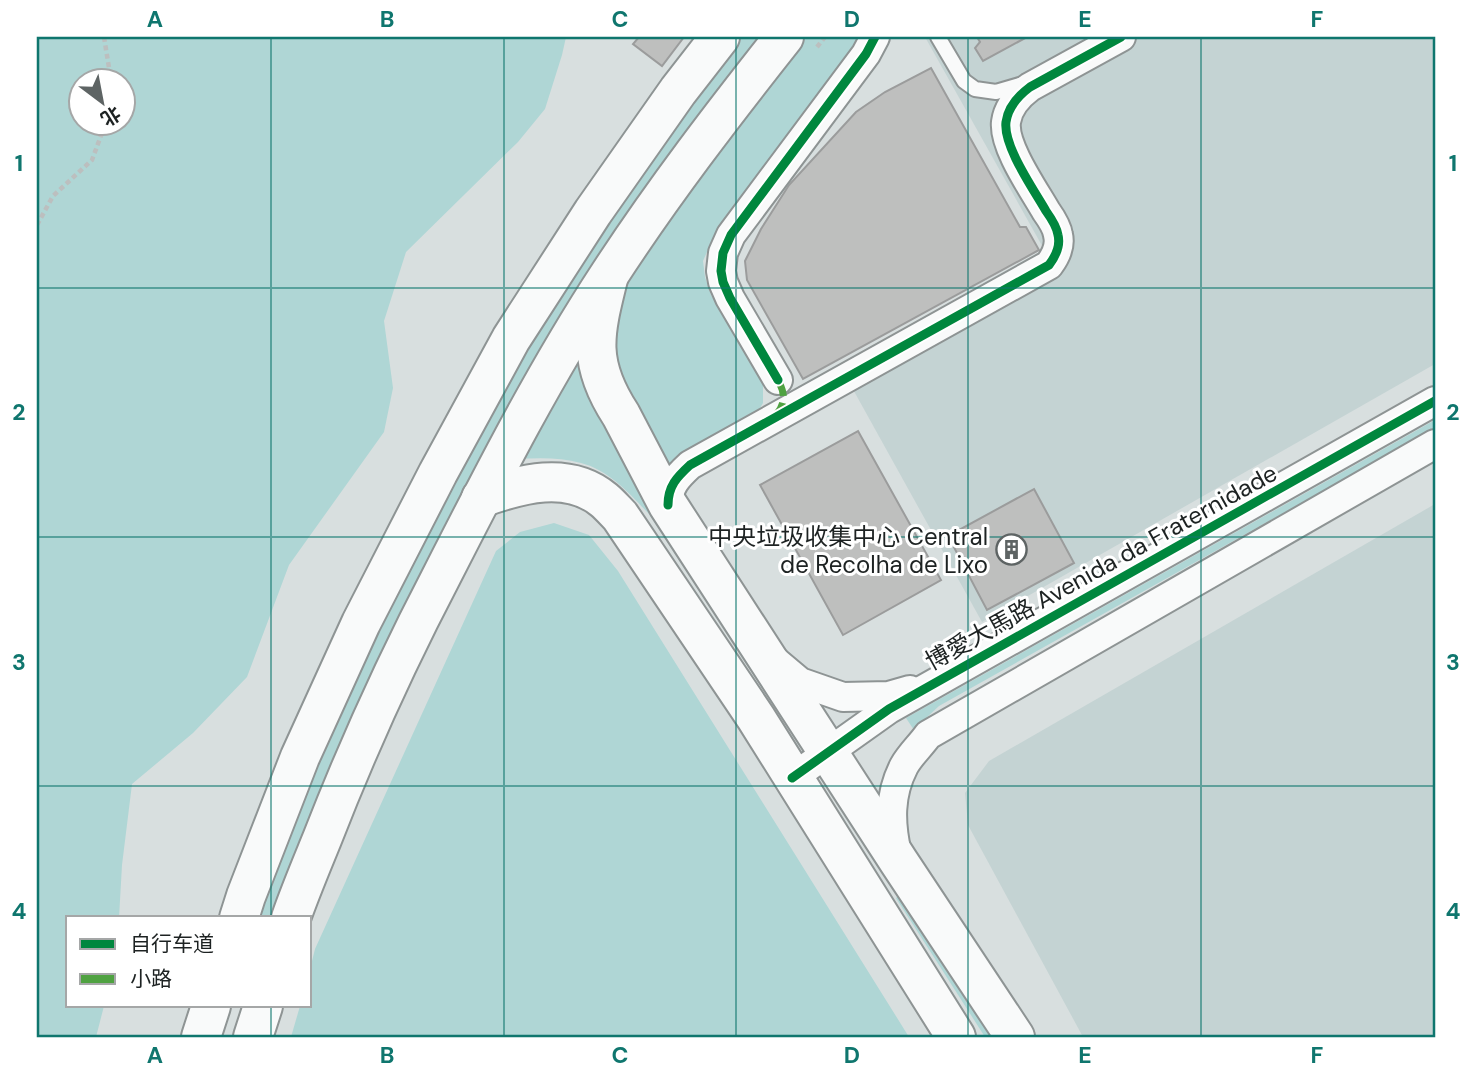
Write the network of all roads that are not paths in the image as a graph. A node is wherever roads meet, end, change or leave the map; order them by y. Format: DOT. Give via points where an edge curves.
graph roads {
  1 [pos="720,37"];
  2 [pos="875,37"];
  3 [pos="939,37"];
  4 [pos="1121,37"];
  5 [pos="800,42"];
  6 [pos="1048,76"];
  7 [pos="608,276"];
  8 [pos="778,380"];
  9 [pos="1435,401"];
  10 [pos="1435,444"];
  11 [pos="481,498"];
  12 [pos="668,505"];
  13 [pos="766,653"];
  14 [pos="933,684"];
  15 [pos="829,752"];
  16 [pos="792,778"];
  17 [pos="899,862"];
  18 [pos="240,916"];
  19 [pos="292,916"];
  20 [pos="211,1007"];
  21 [pos="263,1007"];
  22 [pos="201,1037"];
  23 [pos="253,1037"];
  24 [pos="956,1037"];
  25 [pos="1015,1037"];
  1 -- 18 [label="main road" via="593,212 511,339 361,623 300,757"];
  2 -- 8 [label="street" via="731,235 723,253 721,271 730,298"];
  3 -- 6 [label="lane" via="964,81 975,89 996,92"];
  4 -- 6 [label="street"];
  5 -- 7 [label="main road" via="714,126"];
  6 -- 12 [label="street" via="1020,94 1006,123 1017,160 1059,236 1056,256 1049,265 690,465 671,484"];
  7 -- 11 [label="main road"];
  7 -- 12 [label="main road" via="598,318 596,357 613,402"];
  9 -- 14 [label="street, 博愛大馬路 Avenida da Fraternidade"];
  10 -- 17 [label="street" via="929,735 905,764 893,796 891,829"];
  11 -- 16 [label="main road" via="536,482 581,487 603,499 620,516"];
  11 -- 19 [label="main road" via="405,646 344,782"];
  12 -- 13 [label="main road"];
  13 -- 14 [label="street, 博愛大馬路 Avenida da Fraternidade" via="800,682 843,696 888,696"];
  13 -- 15 [label="main road"];
  14 -- 15 [label="street, 博愛大馬路 Avenida da Fraternidade"];
  15 -- 16 [label="street, 博愛大馬路 Avenida da Fraternidade"];
  15 -- 17 [label="main road"];
  16 -- 24 [label="main road"];
  17 -- 25 [label="main road"];
  20 -- 22 [label="main road"];
  21 -- 23 [label="main road"];
}
